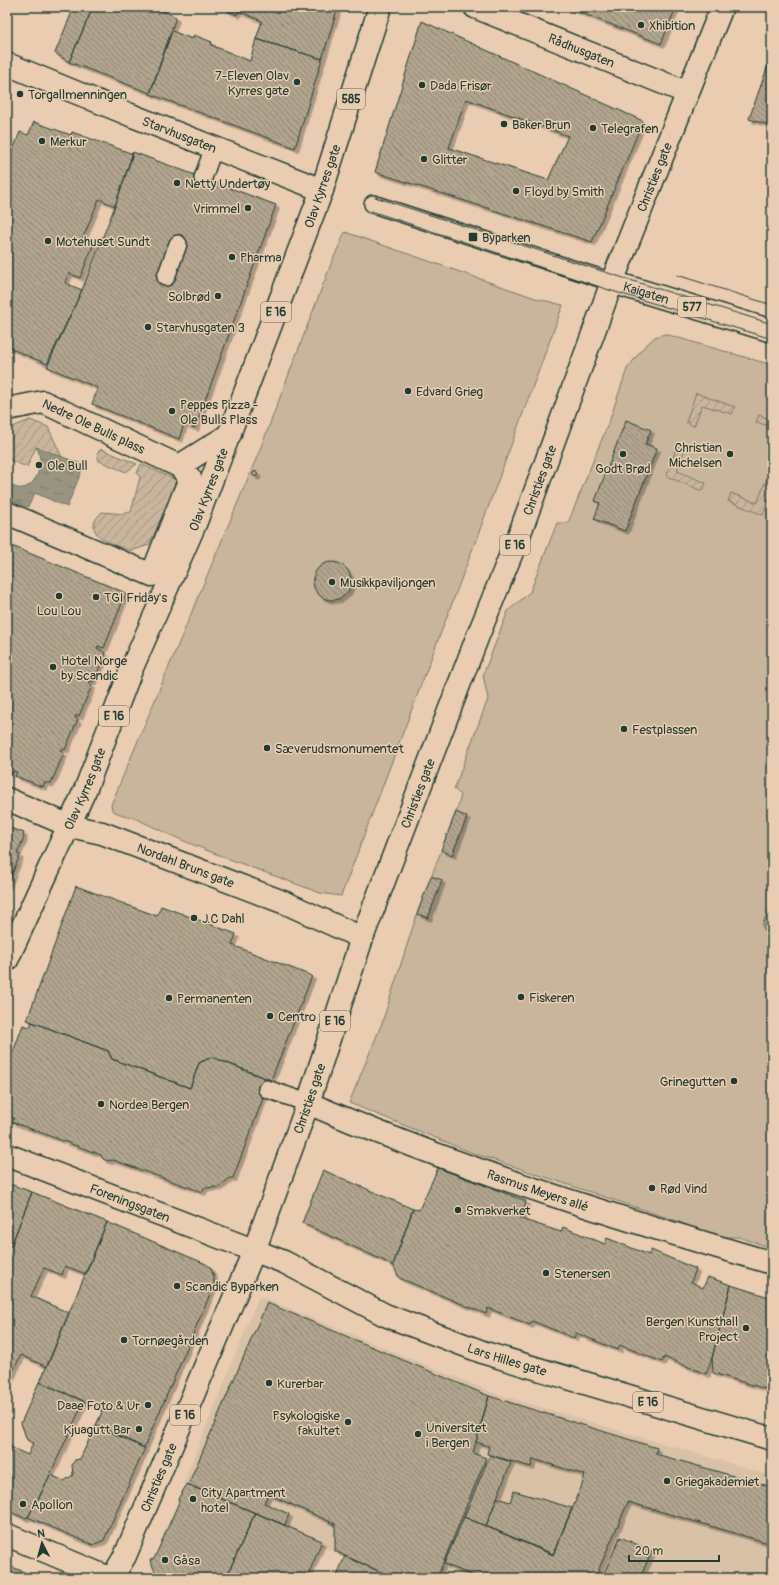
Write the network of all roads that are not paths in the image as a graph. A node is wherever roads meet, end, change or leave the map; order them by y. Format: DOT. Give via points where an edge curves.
graph roads {
  1 [pos="380,7"];
  2 [pos="475,7"];
  3 [pos="722,7"];
  4 [pos="7,64"];
  5 [pos="688,93"];
  6 [pos="214,147"];
  7 [pos="204,178"];
  8 [pos="322,190"];
  9 [pos="373,204"];
  10 [pos="178,244"];
  11 [pos="166,277"];
  12 [pos="612,282"];
  13 [pos="772,331"];
  14 [pos="7,409"];
  15 [pos="230,434"];
  16 [pos="178,466"];
  17 [pos="7,512"];
  18 [pos="152,575"];
  19 [pos="159,606"];
  20 [pos="7,799"];
  21 [pos="70,826"];
  22 [pos="362,938"];
  23 [pos="7,960"];
  24 [pos="267,1089"];
  25 [pos="308,1103"];
  26 [pos="7,1155"];
  27 [pos="254,1251"];
  28 [pos="772,1263"];
  29 [pos="772,1439"];
  30 [pos="7,1535"];
  31 [pos="109,1578"];
  32 [pos="112,1578"];
  1 -- 8 [label="main road, Olav Kyrres gate / 585"];
  2 -- 5 [label="main road, Rådhusgaten"];
  3 -- 5 [label="main road, Christies gate"];
  4 -- 6 [label="main road, Starvhusgaten"];
  5 -- 12 [label="main road, Christies gate"];
  6 -- 7 [label="lane"];
  6 -- 8 [label="main road, Starvhusgaten"];
  8 -- 15 [label="main road, Olav Kyrres gate / E 16"];
  9 -- 12 [label="lane"];
  10 -- 11 [label="lane"];
  12 -- 13 [label="main road, Kaigaten / 577"];
  12 -- 22 [label="main road, Christies gate / E 16" via="521,530"];
  14 -- 16 [label="main road, Nedre Ole Bulls plass" via="43,402"];
  15 -- 16 [label="main road"];
  15 -- 19 [label="main road, Olav Kyrres gate / E 16" via="196,524"];
  16 -- 18 [label="main road, Nedre Ole Bulls plass" via="190,478"];
  17 -- 18 [label="main road"];
  18 -- 19 [label="main road, Nedre Ole Bulls plass" via="149,587"];
  19 -- 21 [label="main road, Olav Kyrres gate / E 16"];
  20 -- 21 [label="main road, Nordahl Bruns gate"];
  21 -- 22 [label="main road, Nordahl Bruns gate" via="102,833 288,904"];
  21 -- 23 [label="main road, Olav Kyrres gate / E 16"];
  22 -- 25 [label="main road, Christies gate / E 16"];
  24 -- 25 [label="lane"];
  25 -- 27 [label="main road, Christies gate / E 16"];
  25 -- 28 [label="main road, Rasmus Meyers allé" via="452,1160 586,1206"];
  26 -- 27 [label="main road, Foreningsgaten / E 16"];
  27 -- 29 [label="main road, Lars Hilles gate / E 16" via="284,1262 385,1315 485,1353"];
  27 -- 32 [label="main road, Christies gate / E 16" via="125,1556"];
  30 -- 31 [label="main road"];
}
